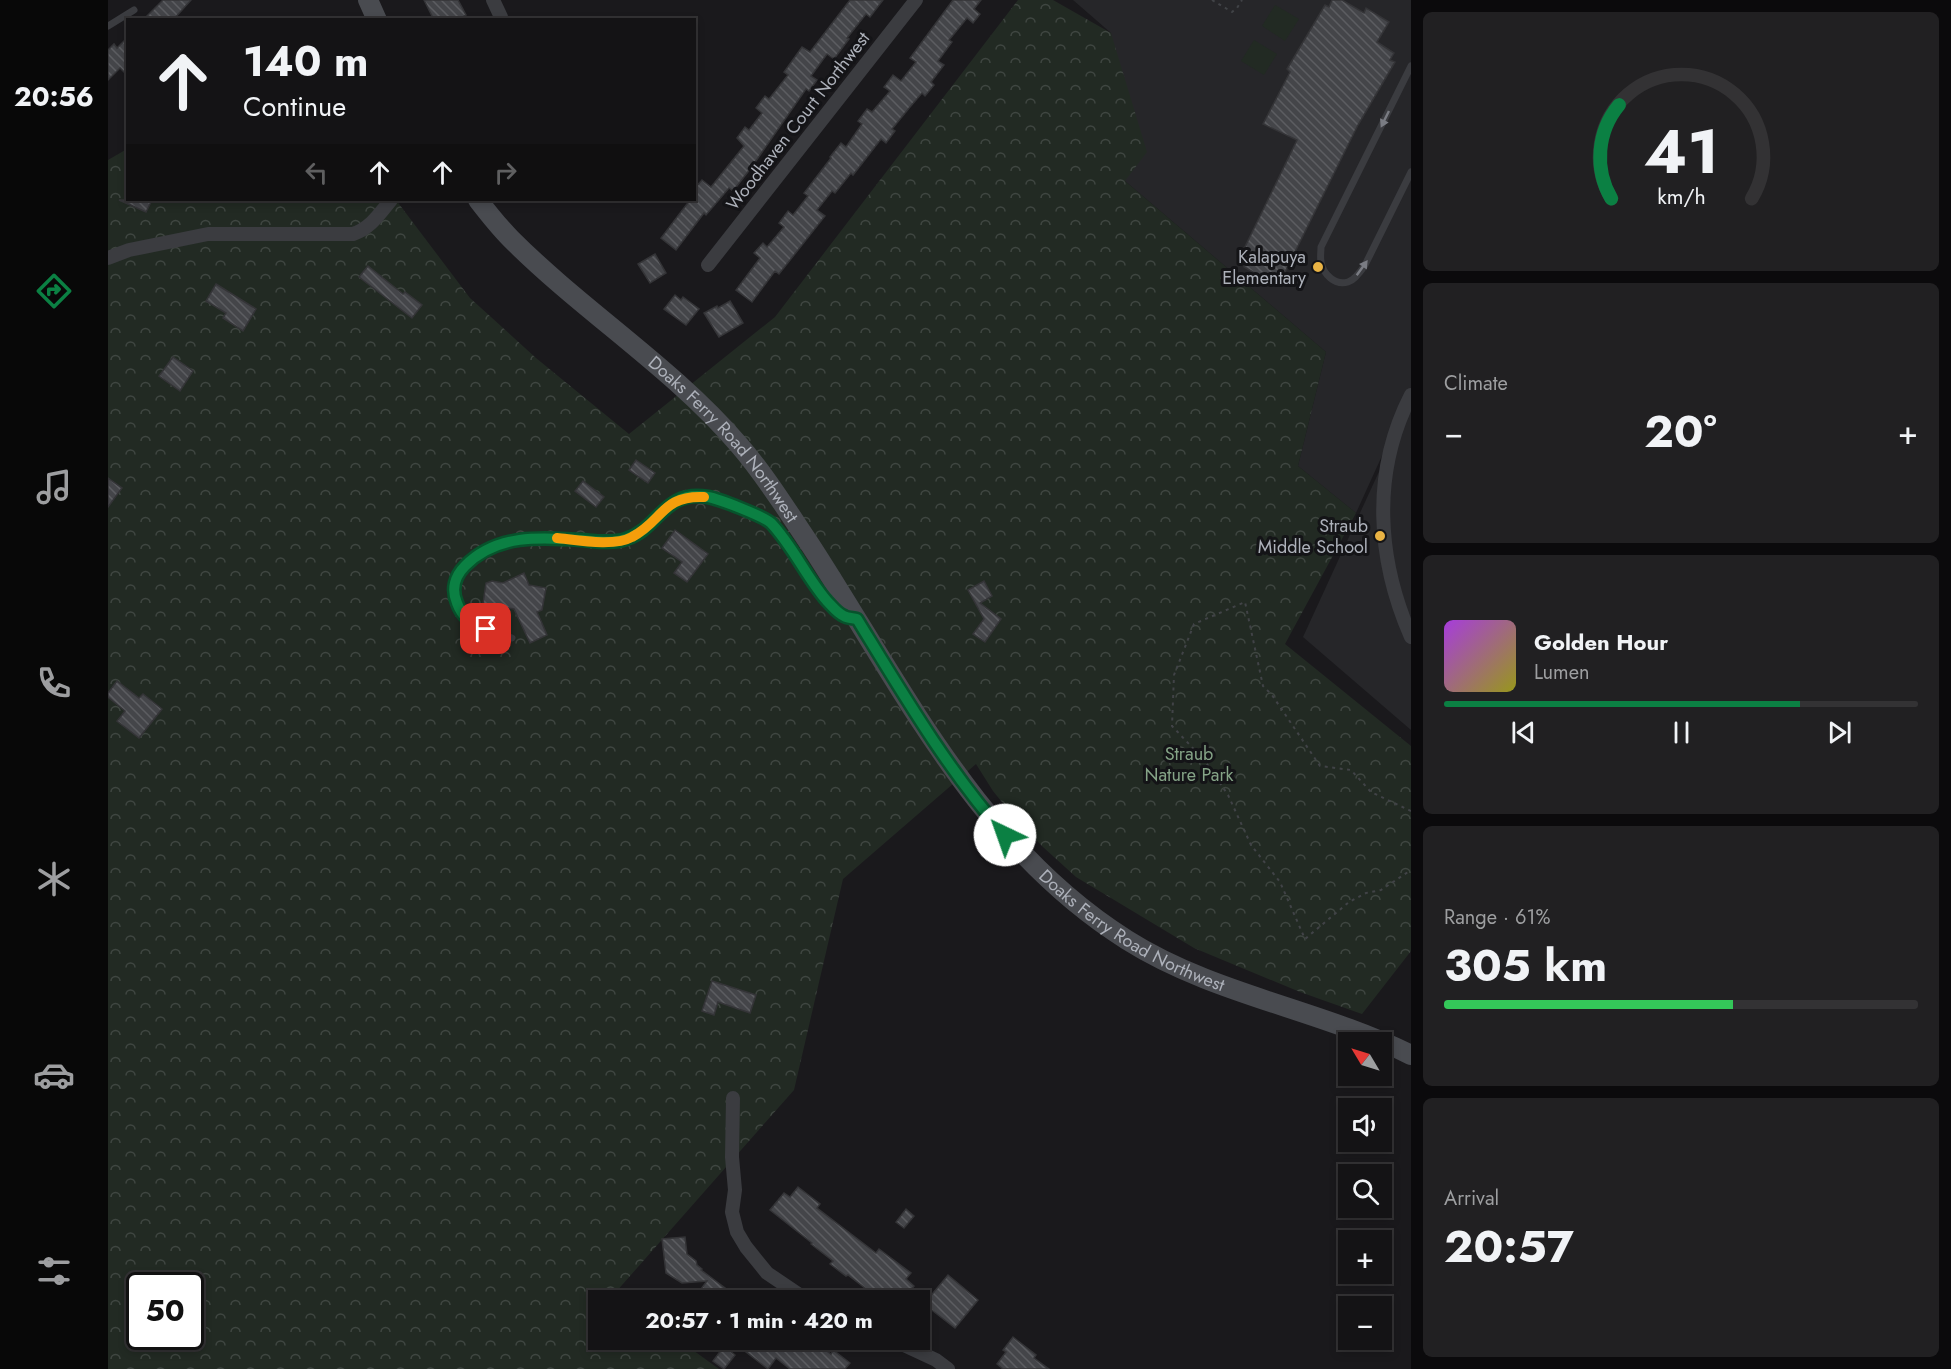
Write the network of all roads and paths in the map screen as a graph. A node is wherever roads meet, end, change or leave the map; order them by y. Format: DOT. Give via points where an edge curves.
graph roads {
  1 [pos="368,0"];
  2 [pos="493,0"];
  3 [pos="916,0"];
  4 [pos="1212,0"];
  5 [pos="1242,0"];
  6 [pos="134,10"];
  7 [pos="501,17"];
  8 [pos="376,18"];
  9 [pos="108,26"];
  10 [pos="1411,66"];
  11 [pos="1411,172"];
  12 [pos="390,201"];
  13 [pos="479,201"];
  14 [pos="108,258"];
  15 [pos="708,265"];
  16 [pos="1411,395"];
  17 [pos="857,619"];
  18 [pos="512,638"];
  19 [pos="1411,638"];
  20 [pos="1411,811"];
  21 [pos="1411,870"];
  22 [pos="1411,1055"];
  23 [pos="733,1098"];
  24 [pos="792,1290"];
  25 [pos="914,1350"];
  26 [pos="948,1369"];
  1 -- 8 [label="main road"];
  2 -- 7 [label="street"];
  3 -- 15 [label="street, Woodhaven Court Northwest"];
  4 -- 5 [label="path" via="1232,12"];
  6 -- 9 [label="lane"];
  10 -- 11 [label="lane, one-way" via="1321,248 1320,261 1330,279 1348,282 1365,266"];
  12 -- 14 [label="street" via="371,224 353,234 208,234"];
  13 -- 17 [label="main road, Doaks Ferry Road Northwest" via="546,272 711,413 777,495"];
  16 -- 19 [label="street" via="1390,454 1384,536 1394,594"];
  17 -- 18 [label="lane" via="844,616 817,589 769,521 708,497 693,496 677,500 640,532 624,540 521,539 490,547 472,559 456,578 457,604 474,626"];
  17 -- 22 [label="main road, Doaks Ferry Road Northwest" via="979,806 1051,881 1090,915 1155,958 1181,970"];
  20 -- 21 [label="path" via="1371,792 1351,770 1320,766 1263,686 1245,602 1194,624 1174,675 1172,726 1205,761 1228,795 1251,845 1280,882 1305,939 1349,902 1381,890"];
  23 -- 24 [label="street" via="732,1212 737,1232 767,1273"];
  25 -- 26 [label="street"];
}
